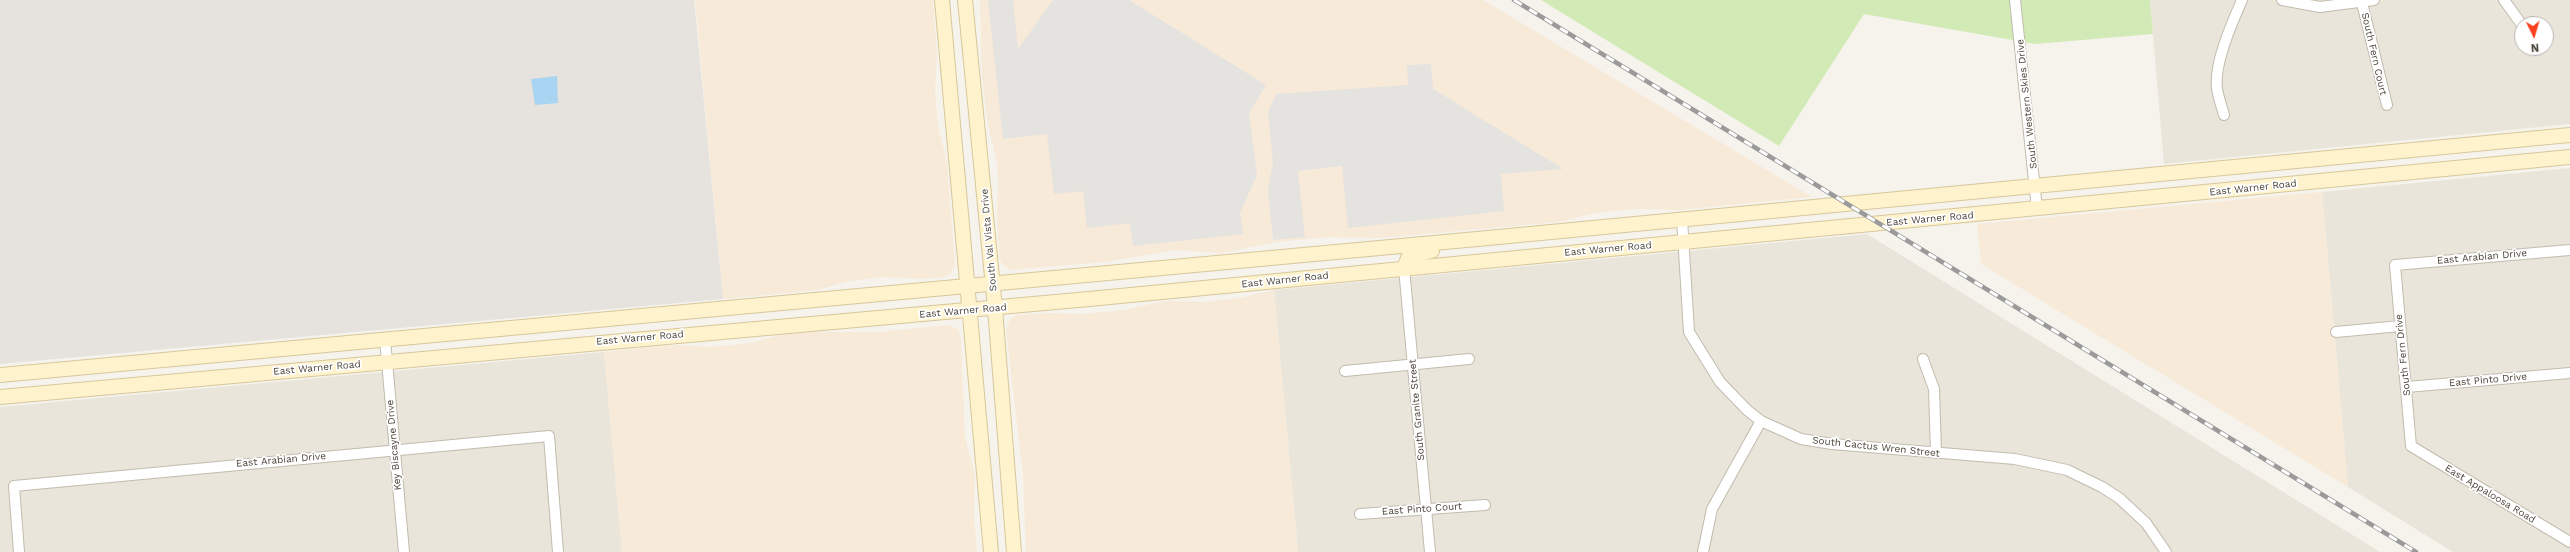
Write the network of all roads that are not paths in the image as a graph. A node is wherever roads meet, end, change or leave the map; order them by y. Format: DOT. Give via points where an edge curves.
graph roads {
  1 [pos="942,0"];
  2 [pos="965,0"];
  3 [pos="2016,0"];
  4 [pos="2242,0"];
  5 [pos="2282,0"];
  6 [pos="2374,0"];
  7 [pos="2504,0"];
  8 [pos="2362,3"];
  9 [pos="2516,16"];
  10 [pos="2387,105"];
  11 [pos="2224,115"];
  12 [pos="2570,135"];
  13 [pos="2570,158"];
  14 [pos="2036,187"];
  15 [pos="2037,209"];
  16 [pos="1682,219"];
  17 [pos="1579,229"];
  18 [pos="1488,238"];
  19 [pos="1683,242"];
  20 [pos="2570,250"];
  21 [pos="1581,251"];
  22 [pos="1256,259"];
  23 [pos="2395,264"];
  24 [pos="1404,268"];
  25 [pos="992,282"];
  26 [pos="1259,282"];
  27 [pos="966,284"];
  28 [pos="758,305"];
  29 [pos="995,308"];
  30 [pos="969,310"];
  31 [pos="623,318"];
  32 [pos="2400,326"];
  33 [pos="760,328"];
  34 [pos="2336,332"];
  35 [pos="385,339"];
  36 [pos="624,339"];
  37 [pos="1469,359"];
  38 [pos="1923,359"];
  39 [pos="387,362"];
  40 [pos="1413,366"];
  41 [pos="1345,371"];
  42 [pos="2570,373"];
  43 [pos="0,374"];
  44 [pos="2406,387"];
  45 [pos="0,397"];
  46 [pos="1761,421"];
  47 [pos="2411,446"];
  48 [pos="395,449"];
  49 [pos="1936,453"];
  50 [pos="1485,505"];
  51 [pos="1425,509"];
  52 [pos="1360,514"];
  53 [pos="2570,542"];
  54 [pos="19,552"];
  55 [pos="404,552"];
  56 [pos="558,552"];
  57 [pos="991,552"];
  58 [pos="1014,552"];
  59 [pos="1430,552"];
  60 [pos="1703,552"];
  61 [pos="2166,552"];
  1 -- 27 [label="main road"];
  2 -- 25 [label="main road, South Val Vista Drive"];
  3 -- 14 [label="street, South Western Skies Drive"];
  4 -- 11 [label="street" via="2225,40 2221,62 2217,88"];
  5 -- 8 [label="street" via="2320,8"];
  6 -- 8 [label="street"];
  7 -- 9 [label="street"];
  8 -- 10 [label="street, South Fern Court"];
  12 -- 14 [label="main road"];
  13 -- 15 [label="main road, East Warner Road"];
  14 -- 15 [label="street, South Western Skies Drive"];
  14 -- 16 [label="main road"];
  15 -- 19 [label="main road, East Warner Road"];
  16 -- 17 [label="main road"];
  16 -- 19 [label="street, South Cactus Wren Street"];
  17 -- 18 [label="main road"];
  17 -- 21 [label="main road"];
  18 -- 22 [label="main road"];
  18 -- 24 [label="main road" via="1451,249 1413,254"];
  19 -- 21 [label="main road, East Warner Road"];
  19 -- 46 [label="street, South Cactus Wren Street" via="1688,332 1720,382 1746,410"];
  20 -- 23 [label="street, East Arabian Drive"];
  21 -- 24 [label="main road, East Warner Road"];
  22 -- 25 [label="main road"];
  22 -- 26 [label="main road"];
  23 -- 32 [label="street, South Fern Drive"];
  24 -- 26 [label="main road, East Warner Road"];
  24 -- 40 [label="street, South Granite Street"];
  25 -- 27 [label="main road"];
  25 -- 29 [label="main road, South Val Vista Drive"];
  26 -- 29 [label="main road, East Warner Road"];
  27 -- 28 [label="main road"];
  27 -- 30 [label="main road"];
  28 -- 31 [label="main road"];
  28 -- 33 [label="main road"];
  29 -- 30 [label="main road, East Warner Road"];
  29 -- 58 [label="main road, South Val Vista Drive"];
  30 -- 33 [label="main road, East Warner Road"];
  30 -- 57 [label="main road"];
  31 -- 35 [label="main road"];
  31 -- 36 [label="main road"];
  32 -- 34 [label="street"];
  32 -- 44 [label="street, South Fern Drive"];
  33 -- 36 [label="main road, East Warner Road"];
  35 -- 39 [label="street, Key Biscayne Drive"];
  35 -- 43 [label="main road"];
  36 -- 39 [label="main road, East Warner Road"];
  37 -- 40 [label="street"];
  38 -- 49 [label="street" via="1934,389"];
  39 -- 45 [label="main road, East Warner Road"];
  39 -- 48 [label="street, Key Biscayne Drive"];
  40 -- 41 [label="street"];
  40 -- 51 [label="street, South Granite Street"];
  42 -- 44 [label="street, East Pinto Drive"];
  44 -- 47 [label="street, South Fern Drive"];
  46 -- 49 [label="street, South Cactus Wren Street" via="1801,439"];
  46 -- 60 [label="street" via="1712,509"];
  47 -- 53 [label="street, East Appaloosa Road"];
  48 -- 54 [label="street, East Arabian Drive" via="14,486"];
  48 -- 55 [label="street, Key Biscayne Drive"];
  48 -- 56 [label="street, East Arabian Drive" via="549,436"];
  49 -- 61 [label="street, South Cactus Wren Street" via="2015,459 2067,470 2118,498 2146,523"];
  50 -- 51 [label="street, East Pinto Court"];
  51 -- 52 [label="street, East Pinto Court"];
  51 -- 59 [label="street, South Granite Street"];
}
